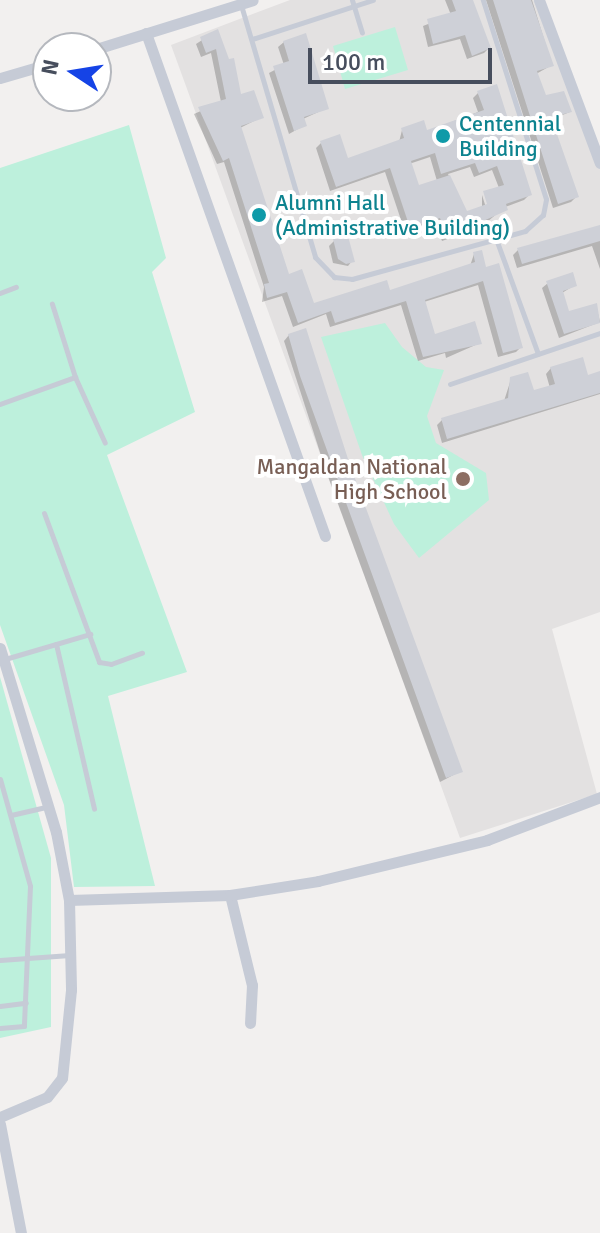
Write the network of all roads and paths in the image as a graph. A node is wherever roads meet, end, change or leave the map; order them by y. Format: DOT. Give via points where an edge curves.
graph roads {
  1 [pos="253,0"];
  2 [pos="373,0"];
  3 [pos="483,0"];
  4 [pos="539,0"];
  5 [pos="353,3"];
  6 [pos="223,4"];
  7 [pos="240,5"];
  8 [pos="146,33"];
  9 [pos="362,33"];
  10 [pos="252,39"];
  11 [pos="112,44"];
  12 [pos="32,69"];
  13 [pos="0,78"];
  14 [pos="600,163"];
  15 [pos="496,239"];
  16 [pos="16,287"];
  17 [pos="0,293"];
  18 [pos="52,304"];
  19 [pos="600,333"];
  20 [pos="538,354"];
  21 [pos="75,377"];
  22 [pos="450,384"];
  23 [pos="0,404"];
  24 [pos="105,443"];
  25 [pos="44,513"];
  26 [pos="325,536"];
  27 [pos="90,634"];
  28 [pos="56,644"];
  29 [pos="142,653"];
  30 [pos="2,654"];
  31 [pos="0,779"];
  32 [pos="600,797"];
  33 [pos="49,806"];
  34 [pos="94,809"];
  35 [pos="11,815"];
  36 [pos="230,895"];
  37 [pos="69,900"];
  38 [pos="70,955"];
  39 [pos="26,958"];
  40 [pos="0,960"];
  41 [pos="26,1003"];
  42 [pos="0,1006"];
  43 [pos="250,1023"];
  44 [pos="0,1028"];
  45 [pos="0,1117"];
  46 [pos="0,1124"];
  47 [pos="21,1233"];
  1 -- 7 [label="street"];
  2 -- 5 [label="lane"];
  3 -- 15 [label="lane" via="546,199 543,215 525,231"];
  4 -- 14 [label="street"];
  5 -- 9 [label="lane"];
  5 -- 10 [label="lane"];
  6 -- 7 [label="street"];
  6 -- 8 [label="street"];
  7 -- 10 [label="lane"];
  8 -- 11 [label="street"];
  8 -- 26 [label="street"];
  10 -- 15 [label="lane" via="315,257 334,277 352,279"];
  12 -- 13 [label="street"];
  15 -- 20 [label="lane"];
  16 -- 17 [label="lane"];
  18 -- 21 [label="lane"];
  19 -- 20 [label="lane"];
  20 -- 22 [label="lane"];
  21 -- 23 [label="lane"];
  21 -- 24 [label="lane"];
  25 -- 27 [label="lane"];
  27 -- 28 [label="lane"];
  27 -- 29 [label="lane" via="99,662 111,664"];
  28 -- 30 [label="lane"];
  28 -- 34 [label="lane"];
  30 -- 33 [label="street"];
  31 -- 35 [label="lane"];
  32 -- 36 [label="street" via="487,840 318,881"];
  33 -- 35 [label="lane"];
  33 -- 37 [label="street"];
  35 -- 39 [label="lane" via="30,886"];
  36 -- 37 [label="street"];
  36 -- 43 [label="street" via="252,985"];
  37 -- 38 [label="street"];
  38 -- 39 [label="lane"];
  38 -- 45 [label="street" via="62,1078 47,1097"];
  39 -- 40 [label="lane"];
  39 -- 41 [label="lane"];
  41 -- 42 [label="lane"];
  41 -- 44 [label="lane" via="24,1026"];
  46 -- 47 [label="street"];
}
